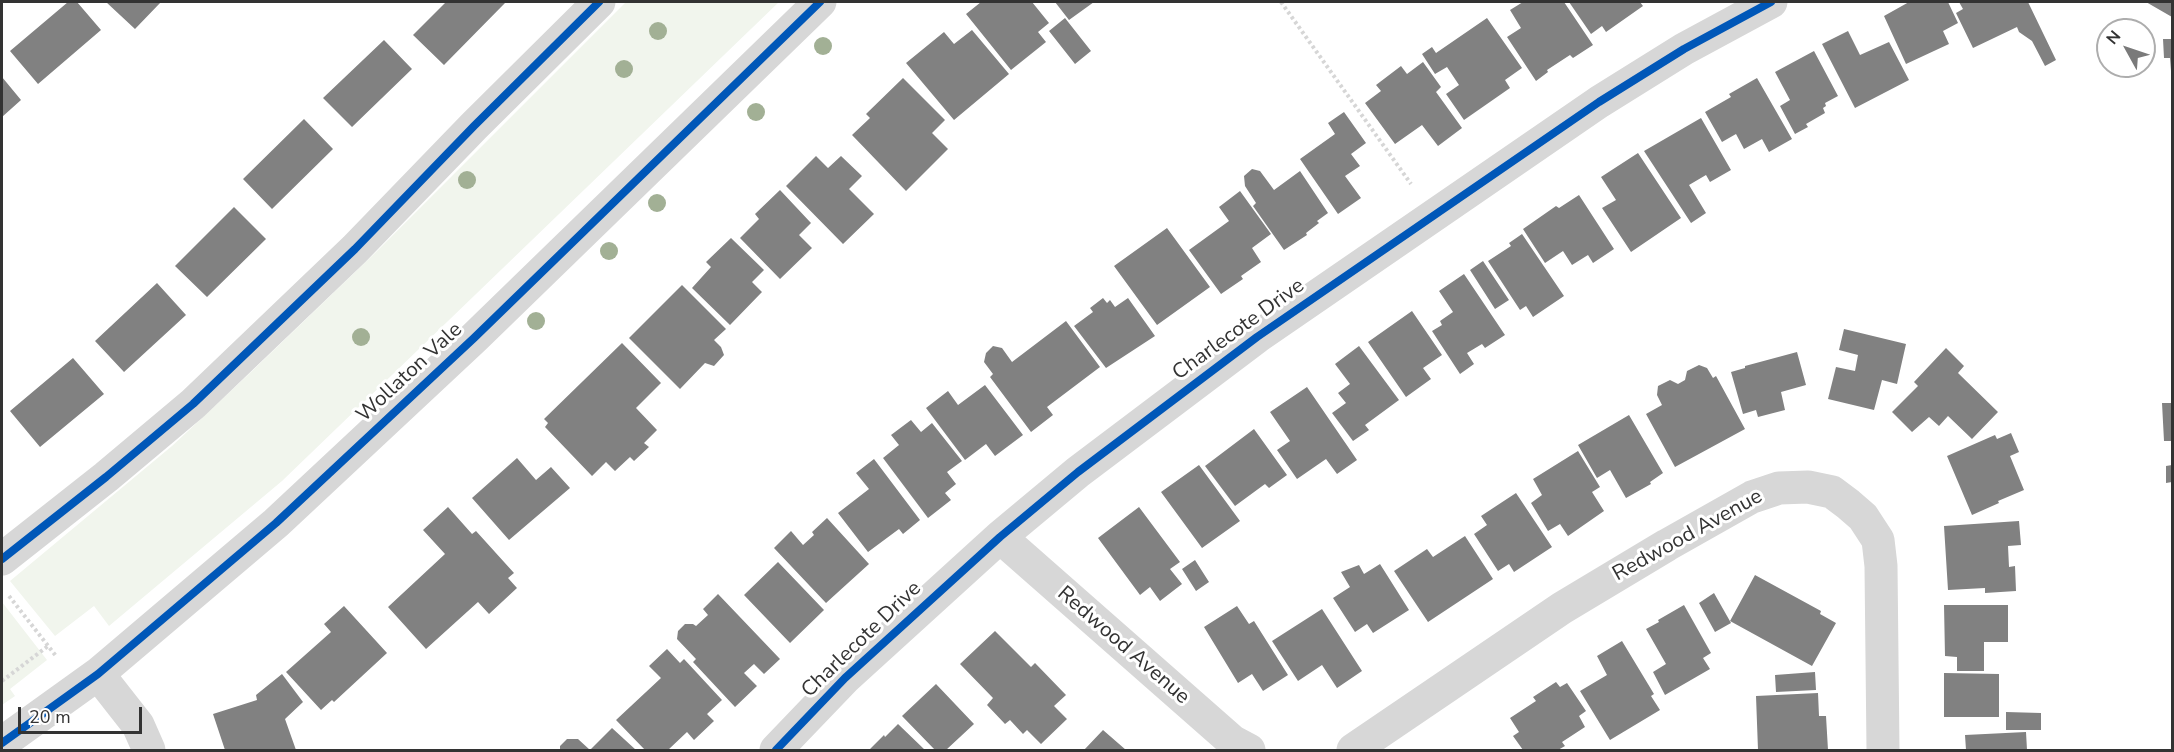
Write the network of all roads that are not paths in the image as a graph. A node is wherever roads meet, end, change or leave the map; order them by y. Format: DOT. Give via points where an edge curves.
graph roads {
  1 [pos="599,2"];
  2 [pos="820,2"];
  3 [pos="1771,2"];
  4 [pos="1000,537"];
  5 [pos="7,545"];
  6 [pos="98,674"];
  7 [pos="2,743"];
  8 [pos="149,750"];
  9 [pos="776,750"];
  10 [pos="1248,750"];
  11 [pos="1353,750"];
  12 [pos="1883,750"];
  1 -- 5 [label="street" via="355,249 193,404 106,477"];
  2 -- 6 [label="street, Wollaton Vale" via="474,338 285,515"];
  3 -- 4 [label="street, Charlecote Drive" via="1684,49 1599,102 1257,337 1078,472"];
  4 -- 9 [label="street, Charlecote Drive" via="845,678"];
  4 -- 10 [label="street, Redwood Avenue" via="1232,741"];
  6 -- 7 [label="street, Wollaton Vale"];
  6 -- 8 [label="street" via="138,725"];
  11 -- 12 [label="street, Redwood Avenue" via="1562,608 1667,545 1752,497 1779,488 1808,487 1832,492 1848,504 1863,517 1878,540"];
}
